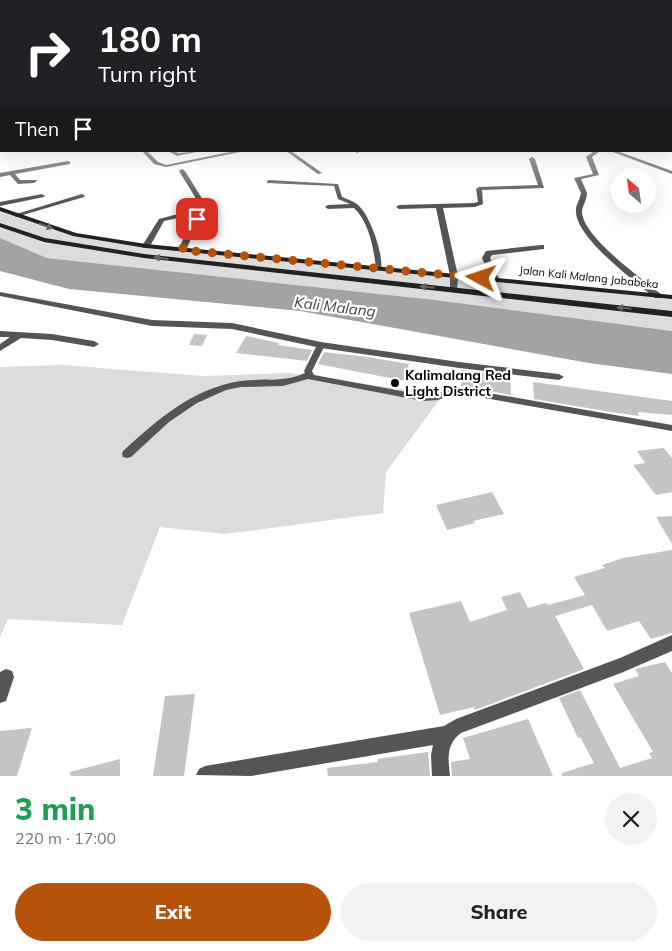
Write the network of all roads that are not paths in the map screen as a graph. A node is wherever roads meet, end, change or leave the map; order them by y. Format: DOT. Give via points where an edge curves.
graph roads {
  1 [pos="145,152"];
  2 [pos="172,152"];
  3 [pos="193,152"];
  4 [pos="238,152"];
  5 [pos="290,152"];
  6 [pos="596,152"];
  7 [pos="615,152"];
  8 [pos="532,159"];
  9 [pos="68,163"];
  10 [pos="182,171"];
  11 [pos="320,172"];
  12 [pos="11,173"];
  13 [pos="672,173"];
  14 [pos="0,175"];
  15 [pos="34,181"];
  16 [pos="269,182"];
  17 [pos="42,196"];
  18 [pos="82,196"];
  19 [pos="0,204"];
  20 [pos="357,206"];
  21 [pos="438,206"];
  22 [pos="328,207"];
  23 [pos="399,207"];
  24 [pos="0,209"];
  25 [pos="16,215"];
  26 [pos="199,215"];
  27 [pos="0,225"];
  28 [pos="146,246"];
  29 [pos="541,247"];
  30 [pos="182,250"];
  31 [pos="379,269"];
  32 [pos="454,276"];
  33 [pos="495,280"];
  34 [pos="453,290"];
  35 [pos="0,294"];
  36 [pos="658,296"];
  37 [pos="672,297"];
  38 [pos="672,314"];
  39 [pos="0,334"];
  40 [pos="18,336"];
  41 [pos="94,344"];
  42 [pos="321,345"];
  43 [pos="0,348"];
  44 [pos="309,375"];
  45 [pos="559,377"];
  46 [pos="672,428"];
  47 [pos="127,454"];
  48 [pos="672,643"];
  49 [pos="6,677"];
  50 [pos="0,696"];
  51 [pos="446,734"];
  52 [pos="205,775"];
  53 [pos="441,776"];
  1 -- 4 [label="lane" via="156,163 168,166"];
  2 -- 3 [label="lane" via="176,155"];
  5 -- 11 [label="lane"];
  6 -- 36 [label="street" via="589,157 596,175 577,178 584,196 579,216 590,237"];
  7 -- 13 [label="lane"];
  8 -- 21 [label="street" via="542,187 481,188 480,204"];
  9 -- 12 [label="street"];
  10 -- 26 [label="street" via="202,202"];
  12 -- 14 [label="street"];
  12 -- 15 [label="street" via="18,182"];
  16 -- 20 [label="lane" via="335,185 340,198"];
  17 -- 19 [label="street"];
  18 -- 25 [label="street"];
  20 -- 22 [label="lane"];
  20 -- 31 [label="lane" via="374,242"];
  21 -- 23 [label="street"];
  21 -- 32 [label="street"];
  24 -- 25 [label="main road, Jalan Kali Malang Jababeka"];
  25 -- 28 [label="main road, Jalan Kali Malang Jababeka, one-way" via="75,235"];
  26 -- 28 [label="street" via="161,220"];
  26 -- 30 [label="street"];
  34 -- 27 [label="main road, Jalan Kali Malang Jababeka, one-way" via="144,256 44,240"];
  28 -- 30 [label="main road, Jalan Kali Malang Jababeka"];
  29 -- 33 [label="street" via="489,254 486,258"];
  30 -- 31 [label="main road, Jalan Kali Malang Jababeka"];
  31 -- 32 [label="main road, Jalan Kali Malang Jababeka"];
  32 -- 33 [label="main road, Jalan Kali Malang Jababeka"];
  32 -- 34 [label="street"];
  33 -- 36 [label="main road, Jalan Kali Malang Jababeka"];
  38 -- 34 [label="main road, Jalan Kali Malang Jababeka, one-way"];
  35 -- 42 [label="street" via="152,323 232,326"];
  36 -- 37 [label="main road, Jalan Kali Malang Jababeka"];
  39 -- 40 [label="street"];
  40 -- 41 [label="street" via="52,337"];
  40 -- 43 [label="street"];
  42 -- 44 [label="lane" via="309,366"];
  42 -- 45 [label="street"];
  44 -- 46 [label="lane" via="411,396 438,397 455,390"];
  44 -- 47 [label="lane" via="291,382 241,384 207,395 158,425"];
  48 -- 51 [label="street" via="462,724"];
  49 -- 50 [label="street"];
  51 -- 52 [label="street"];
  51 -- 53 [label="street" via="441,745"];
}
